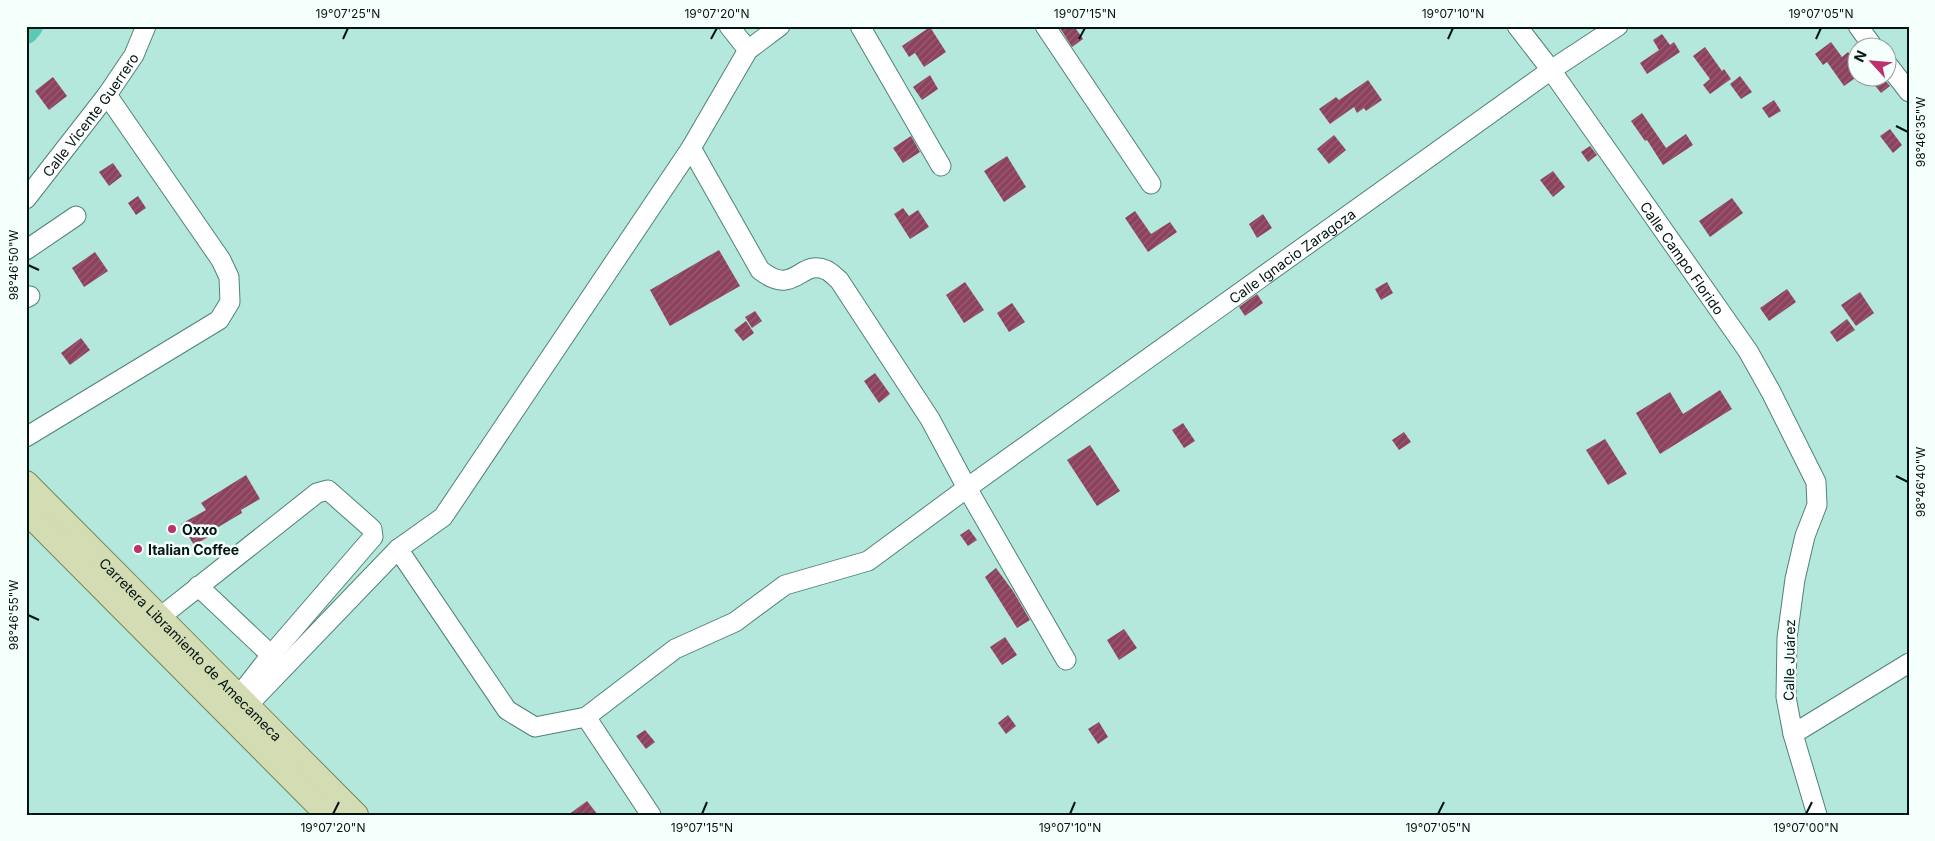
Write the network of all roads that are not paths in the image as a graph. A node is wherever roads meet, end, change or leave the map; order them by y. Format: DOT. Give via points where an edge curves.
graph roads {
  1 [pos="146,26"];
  2 [pos="730,26"];
  3 [pos="780,26"];
  4 [pos="860,26"];
  5 [pos="1045,26"];
  6 [pos="1517,26"];
  7 [pos="1618,26"];
  8 [pos="1858,26"];
  9 [pos="1867,38"];
  10 [pos="748,50"];
  11 [pos="1551,70"];
  12 [pos="1898,78"];
  13 [pos="1909,92"];
  14 [pos="107,95"];
  15 [pos="691,148"];
  16 [pos="941,166"];
  17 [pos="1150,184"];
  18 [pos="26,199"];
  19 [pos="76,216"];
  20 [pos="26,250"];
  21 [pos="26,437"];
  22 [pos="26,484"];
  23 [pos="967,488"];
  24 [pos="1818,505"];
  25 [pos="26,512"];
  26 [pos="398,549"];
  27 [pos="198,586"];
  28 [pos="159,618"];
  29 [pos="271,655"];
  30 [pos="1066,660"];
  31 [pos="1909,663"];
  32 [pos="243,701"];
  33 [pos="586,717"];
  34 [pos="1793,734"];
  35 [pos="328,815"];
  36 [pos="356,815"];
  37 [pos="651,815"];
  38 [pos="1817,815"];
  1 -- 14 [label="street, Calle Vicente Guerrero" via="134,55"];
  2 -- 10 [label="street"];
  3 -- 10 [label="street"];
  4 -- 16 [label="street"];
  5 -- 17 [label="street"];
  6 -- 11 [label="street, Calle Campo Florido"];
  7 -- 11 [label="street, Calle Ignacio Zaragoza"];
  8 -- 9 [label="street"];
  10 -- 15 [label="street"];
  11 -- 23 [label="street, Calle Ignacio Zaragoza"];
  11 -- 24 [label="street, Calle Campo Florido" via="1748,351 1816,482"];
  12 -- 13 [label="street"];
  14 -- 18 [label="street, Calle Vicente Guerrero"];
  14 -- 21 [label="street" via="221,260 230,278 230,302 219,320"];
  15 -- 23 [label="street" via="760,270 772,280 785,281 811,268 826,270 839,280 930,419"];
  15 -- 26 [label="street" via="443,517"];
  19 -- 20 [label="street"];
  22 -- 28 [label="main road, Carretera Libramiento de Amecameca"];
  23 -- 30 [label="street"];
  23 -- 33 [label="street, Calle Ignacio Zaragoza" via="868,561 785,585 735,622 675,649"];
  24 -- 34 [label="street, Calle Juárez" via="1805,536 1797,570 1787,638 1786,697"];
  25 -- 35 [label="main road, Carretera Libramiento de Amecameca"];
  26 -- 32 [label="street"];
  26 -- 33 [label="street" via="507,710 535,727"];
  27 -- 28 [label="street"];
  27 -- 29 [label="street"];
  27 -- 29 [label="street" via="317,493 328,490 372,529 373,537"];
  28 -- 32 [label="main road, Carretera Libramiento de Amecameca"];
  29 -- 32 [label="street"];
  31 -- 34 [label="street"];
  32 -- 36 [label="main road, Carretera Libramiento de Amecameca"];
  33 -- 37 [label="street"];
  34 -- 38 [label="street, Calle Juárez"];
}
